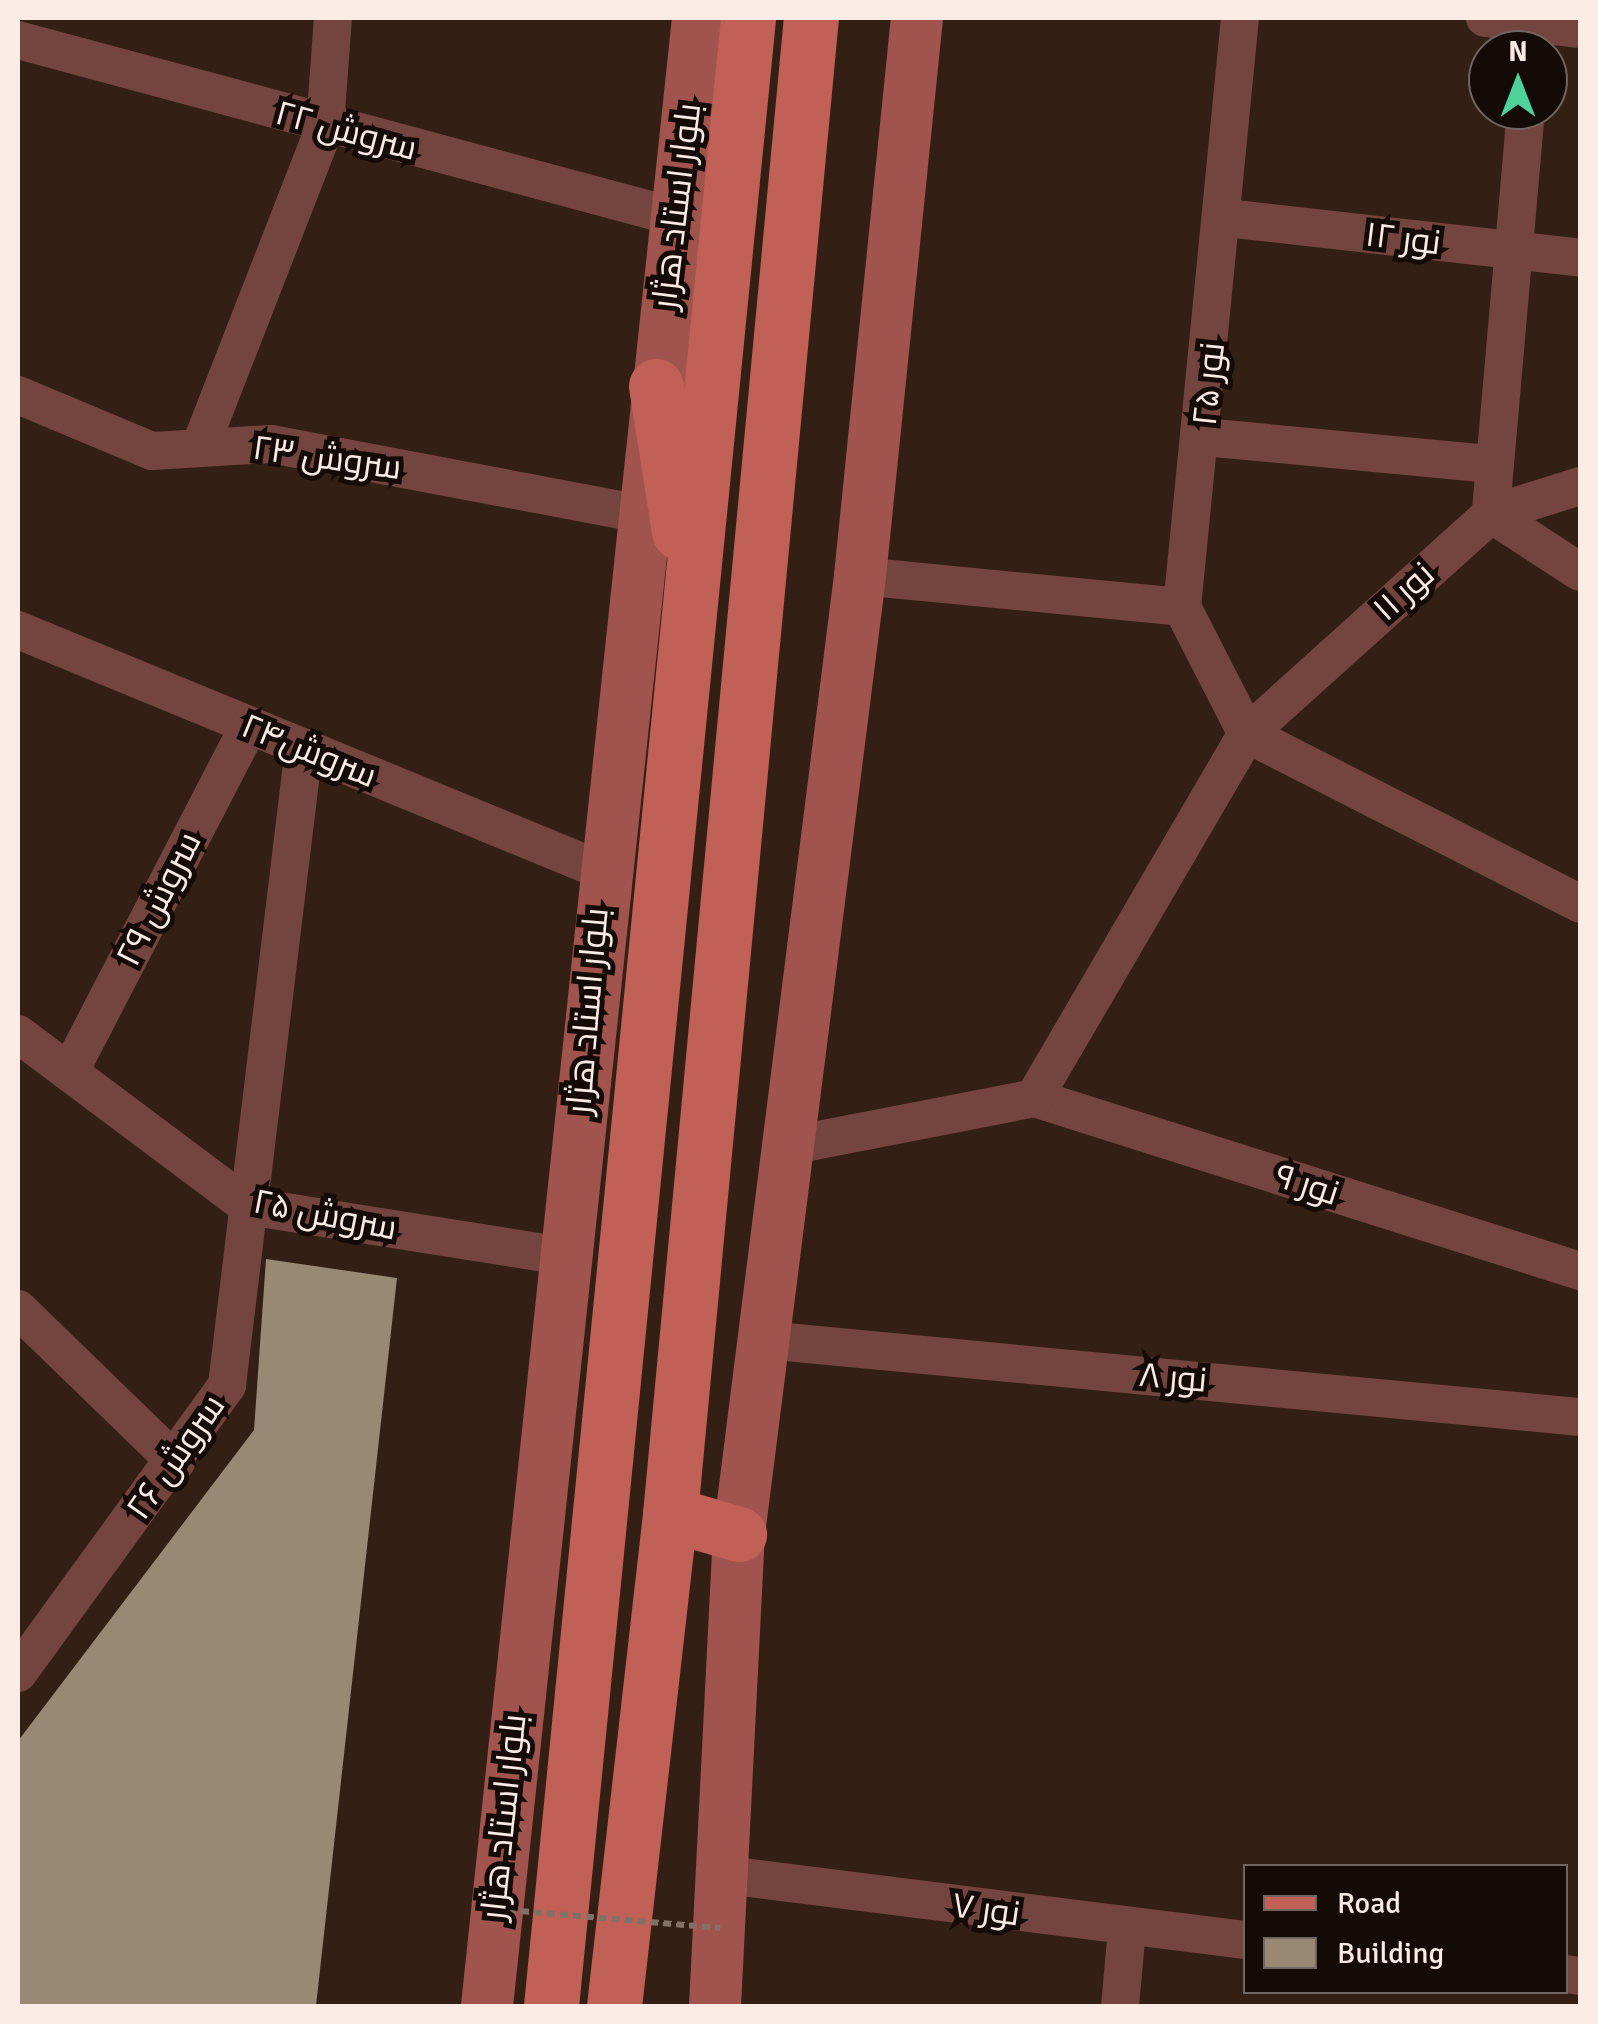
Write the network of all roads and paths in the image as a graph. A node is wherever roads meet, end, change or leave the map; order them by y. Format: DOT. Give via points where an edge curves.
graph roads {
  1 [pos="333,18"];
  2 [pos="698,18"];
  3 [pos="748,18"];
  4 [pos="811,18"];
  5 [pos="917,18"];
  6 [pos="1240,18"];
  7 [pos="1484,18"];
  8 [pos="1516,30"];
  9 [pos="18,40"];
  10 [pos="325,126"];
  11 [pos="1523,130"];
  12 [pos="676,217"];
  13 [pos="1226,218"];
  14 [pos="1508,251"];
  15 [pos="1580,258"];
  16 [pos="656,386"];
  17 [pos="18,395"];
  18 [pos="1204,437"];
  19 [pos="202,442"];
  20 [pos="1488,464"];
  21 [pos="1580,486"];
  22 [pos="646,514"];
  23 [pos="1490,514"];
  24 [pos="1580,572"];
  25 [pos="860,576"];
  26 [pos="1182,607"];
  27 [pos="691,613"];
  28 [pos="18,630"];
  29 [pos="248,728"];
  30 [pos="1247,734"];
  31 [pos="304,748"];
  32 [pos="601,870"];
  33 [pos="1580,904"];
  34 [pos="18,1034"];
  35 [pos="70,1071"];
  36 [pos="1034,1098"];
  37 [pos="788,1146"];
  38 [pos="248,1206"];
  39 [pos="565,1256"];
  40 [pos="1580,1271"];
  41 [pos="18,1309"];
  42 [pos="765,1340"];
  43 [pos="1580,1417"];
  44 [pos="176,1462"];
  45 [pos="670,1514"];
  46 [pos="739,1534"];
  47 [pos="18,1674"];
  48 [pos="726,1875"];
  49 [pos="495,1909"];
  50 [pos="720,1928"];
  51 [pos="1127,1929"];
  52 [pos="1243,1940"];
  53 [pos="487,2006"];
  54 [pos="551,2006"];
  55 [pos="614,2006"];
  56 [pos="715,2006"];
  57 [pos="1120,2006"];
  1 -- 10 [label="street"];
  2 -- 12 [label="main road, بلوار استاد هژار"];
  3 -- 27 [label="main road, بلوار استاد هژار"];
  4 -- 45 [label="main road"];
  5 -- 25 [label="main road"];
  6 -- 13 [label="street, نور ۲۵"];
  7 -- 8 [label="street"];
  9 -- 10 [label="street, سروش ۲۲"];
  10 -- 12 [label="street, سروش ۲۲"];
  10 -- 19 [label="street"];
  11 -- 14 [label="street"];
  12 -- 16 [label="main road, بلوار استاد هژار"];
  13 -- 14 [label="street, نور ۱۲"];
  13 -- 18 [label="street, نور ۲۵"];
  14 -- 15 [label="street, نور ۱۲"];
  14 -- 20 [label="street"];
  16 -- 22 [label="main road, بلوار استاد هژار"];
  16 -- 27 [label="main road"];
  17 -- 19 [label="street, سروش ۲۳" via="120,443 152,451"];
  18 -- 20 [label="street"];
  18 -- 26 [label="street, نور ۲۵"];
  19 -- 22 [label="street, سروش ۲۳" via="272,444"];
  20 -- 23 [label="street"];
  21 -- 23 [label="street, نور ۱۱"];
  22 -- 32 [label="main road, بلوار استاد هژار"];
  23 -- 24 [label="street"];
  23 -- 30 [label="street, نور ۱۱"];
  25 -- 26 [label="street"];
  25 -- 37 [label="main road"];
  26 -- 30 [label="street"];
  27 -- 54 [label="main road, بلوار استاد هژار"];
  28 -- 29 [label="street, سروش۲۴"];
  29 -- 31 [label="street, سروش۲۴"];
  29 -- 35 [label="street, سروش ۲۹"];
  30 -- 33 [label="street"];
  30 -- 36 [label="street, نور ۱۱"];
  31 -- 32 [label="street, سروش۲۴"];
  31 -- 38 [label="street, سروش ۲۶"];
  32 -- 39 [label="main road, بلوار استاد هژار"];
  34 -- 35 [label="street, سروش ۲۵"];
  35 -- 38 [label="street, سروش ۲۵"];
  36 -- 37 [label="street"];
  36 -- 40 [label="street, نور ۹"];
  37 -- 42 [label="main road"];
  38 -- 39 [label="street, سروش ۲۵"];
  38 -- 44 [label="street, سروش ۲۶" via="227,1384"];
  39 -- 49 [label="main road, بلوار استاد هژار"];
  41 -- 44 [label="street"];
  42 -- 43 [label="street, نور ۸"];
  42 -- 46 [label="main road"];
  44 -- 47 [label="street, سروش ۲۶"];
  45 -- 46 [label="main road"];
  45 -- 55 [label="main road"];
  46 -- 48 [label="main road"];
  48 -- 50 [label="main road"];
  48 -- 51 [label="street, نور ۷"];
  49 -- 50 [label="path, bridge"];
  49 -- 53 [label="main road, بلوار استاد هژار"];
  50 -- 56 [label="main road"];
  51 -- 52 [label="street, نور ۷"];
  51 -- 57 [label="street"];
}
